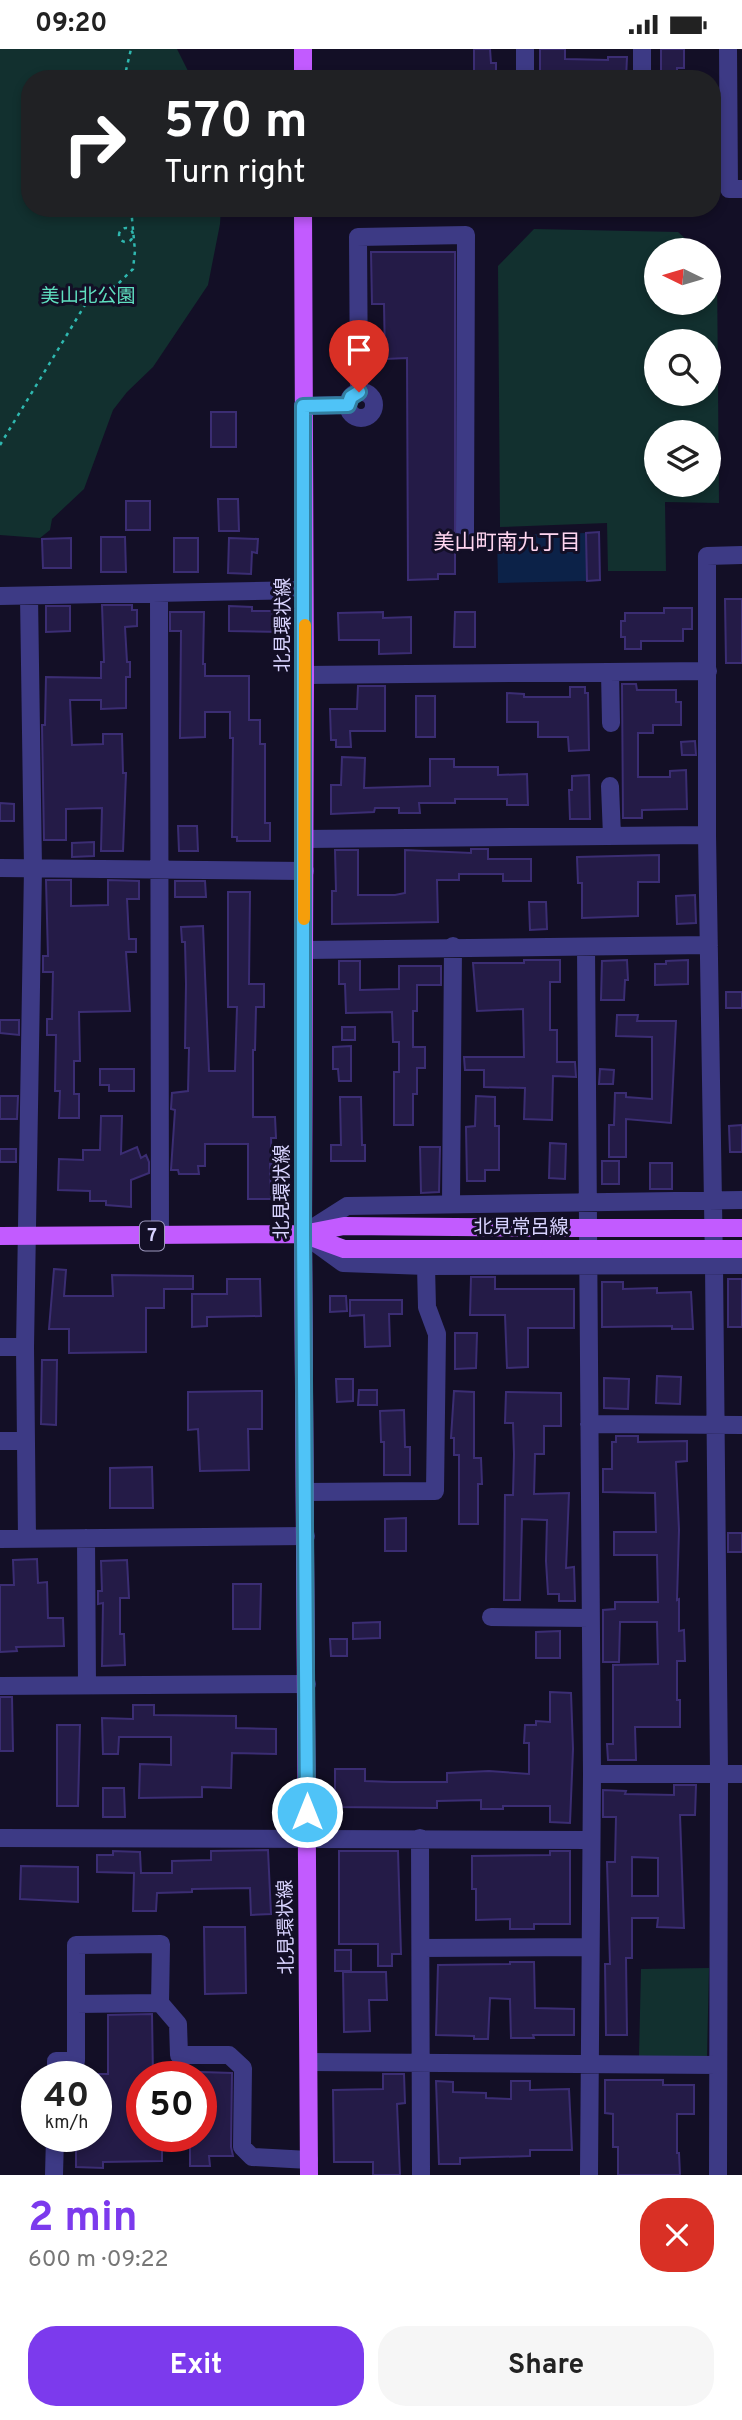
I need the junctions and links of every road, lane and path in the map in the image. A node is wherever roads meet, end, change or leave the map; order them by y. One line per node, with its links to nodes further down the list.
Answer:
1 (131, 49): 6 (path)
2 (303, 49): 7 (main road)
3 (525, 49): 8 (street)
4 (642, 49): 9 (street)
5 (728, 49): 10 (street)
6 (126, 70)
7 (303, 70)
8 (525, 70)
9 (642, 70)
10 (742, 189)
11 (132, 217): 13 (path)
12 (303, 217): 14 (main road, 北見環状線)
13 (133, 236): 13 (path); 15 (path)
14 (303, 406): 16 (street); 18 (main road, 北見環状線)
15 (0, 445)
16 (465, 532)
17 (742, 555): 22 (street)
18 (304, 590): 19 (street); 24 (main road, 北見環状線)
19 (159, 595): 21 (street); 32 (street)
20 (0, 596): 21 (street)
21 (29, 596): 31 (street)
22 (708, 671): 23 (street); 27 (street)
23 (610, 672): 24 (street); 25 (street)
24 (305, 675): 29 (main road, 北見環状線)
25 (611, 723)
26 (610, 786): 28 (street)
27 (707, 835): 28 (street); 34 (street)
28 (612, 836): 29 (street)
29 (304, 839): 33 (main road, 北見環状線)
30 (0, 868): 31 (street)
31 (33, 868): 32 (street); 45 (street)
32 (159, 869): 33 (street); 46 (street)
33 (304, 871): 37 (main road, 北見環状線)
34 (709, 945): 36 (street); 38 (street)
35 (453, 947): 36 (street); 37 (street); 41 (street)
36 (586, 947): 40 (street)
37 (305, 950): 43 (main road, 北見環状線)
38 (712, 1200): 39 (street); 40 (street); 48 (street)
39 (742, 1200)
40 (587, 1201): 41 (street); 51 (street)
41 (451, 1204): 43 (street)
42 (742, 1228): 43 (main road, 北見常呂線 / 7, bridge)
43 (303, 1234): 46 (main road, 北見常呂線 / 7); 47 (main road, 北見常呂線 / 7, bridge); 50 (street); 59 (main road, 北見環状線)
44 (0, 1236): 45 (main road, 北見常呂線 / 7)
45 (28, 1236): 46 (main road, 北見常呂線 / 7); 53 (street)
46 (160, 1236)
47 (742, 1249)
48 (714, 1265): 49 (street); 51 (street); 55 (street)
49 (742, 1265)
50 (426, 1266): 51 (street); 59 (street)
51 (588, 1266): 54 (street)
52 (0, 1347): 53 (street)
53 (25, 1347): 58 (street)
54 (589, 1424): 55 (street); 65 (street)
55 (716, 1425): 56 (street); 70 (street)
56 (742, 1425)
57 (0, 1441): 58 (street)
58 (25, 1441): 63 (street)
59 (305, 1492): 60 (main road, 北見環状線)
60 (306, 1535): 61 (street); 66 (main road, 北見環状線)
61 (86, 1538): 63 (street); 67 (street)
62 (0, 1539): 63 (street)
63 (27, 1539)
64 (491, 1617): 65 (street)
65 (590, 1618): 69 (street)
66 (307, 1684): 67 (street); 72 (main road, 北見環状線)
67 (87, 1685): 68 (street)
68 (0, 1686)
69 (592, 1774): 70 (street); 75 (street)
70 (719, 1774): 71 (street); 84 (street)
71 (742, 1774)
72 (307, 1837): 73 (street); 74 (street); 81 (main road, 北見環状線)
73 (0, 1838)
74 (420, 1838): 75 (street); 77 (street)
75 (591, 1840): 76 (street)
76 (589, 1947): 77 (street); 83 (street)
77 (421, 1948): 82 (street)
78 (160, 2003): 79 (street); 79 (street); 86 (street)
79 (76, 2004): 80 (street)
80 (76, 2061)
81 (309, 2062): 82 (street); 86 (main road, 北見環状線)
82 (421, 2062): 83 (street); 88 (street)
83 (589, 2065): 84 (street); 89 (street)
84 (718, 2065): 90 (street)
85 (55, 2152): 87 (street)
86 (309, 2167)
87 (54, 2175)
88 (421, 2175)
89 (589, 2175)
90 (718, 2175)

